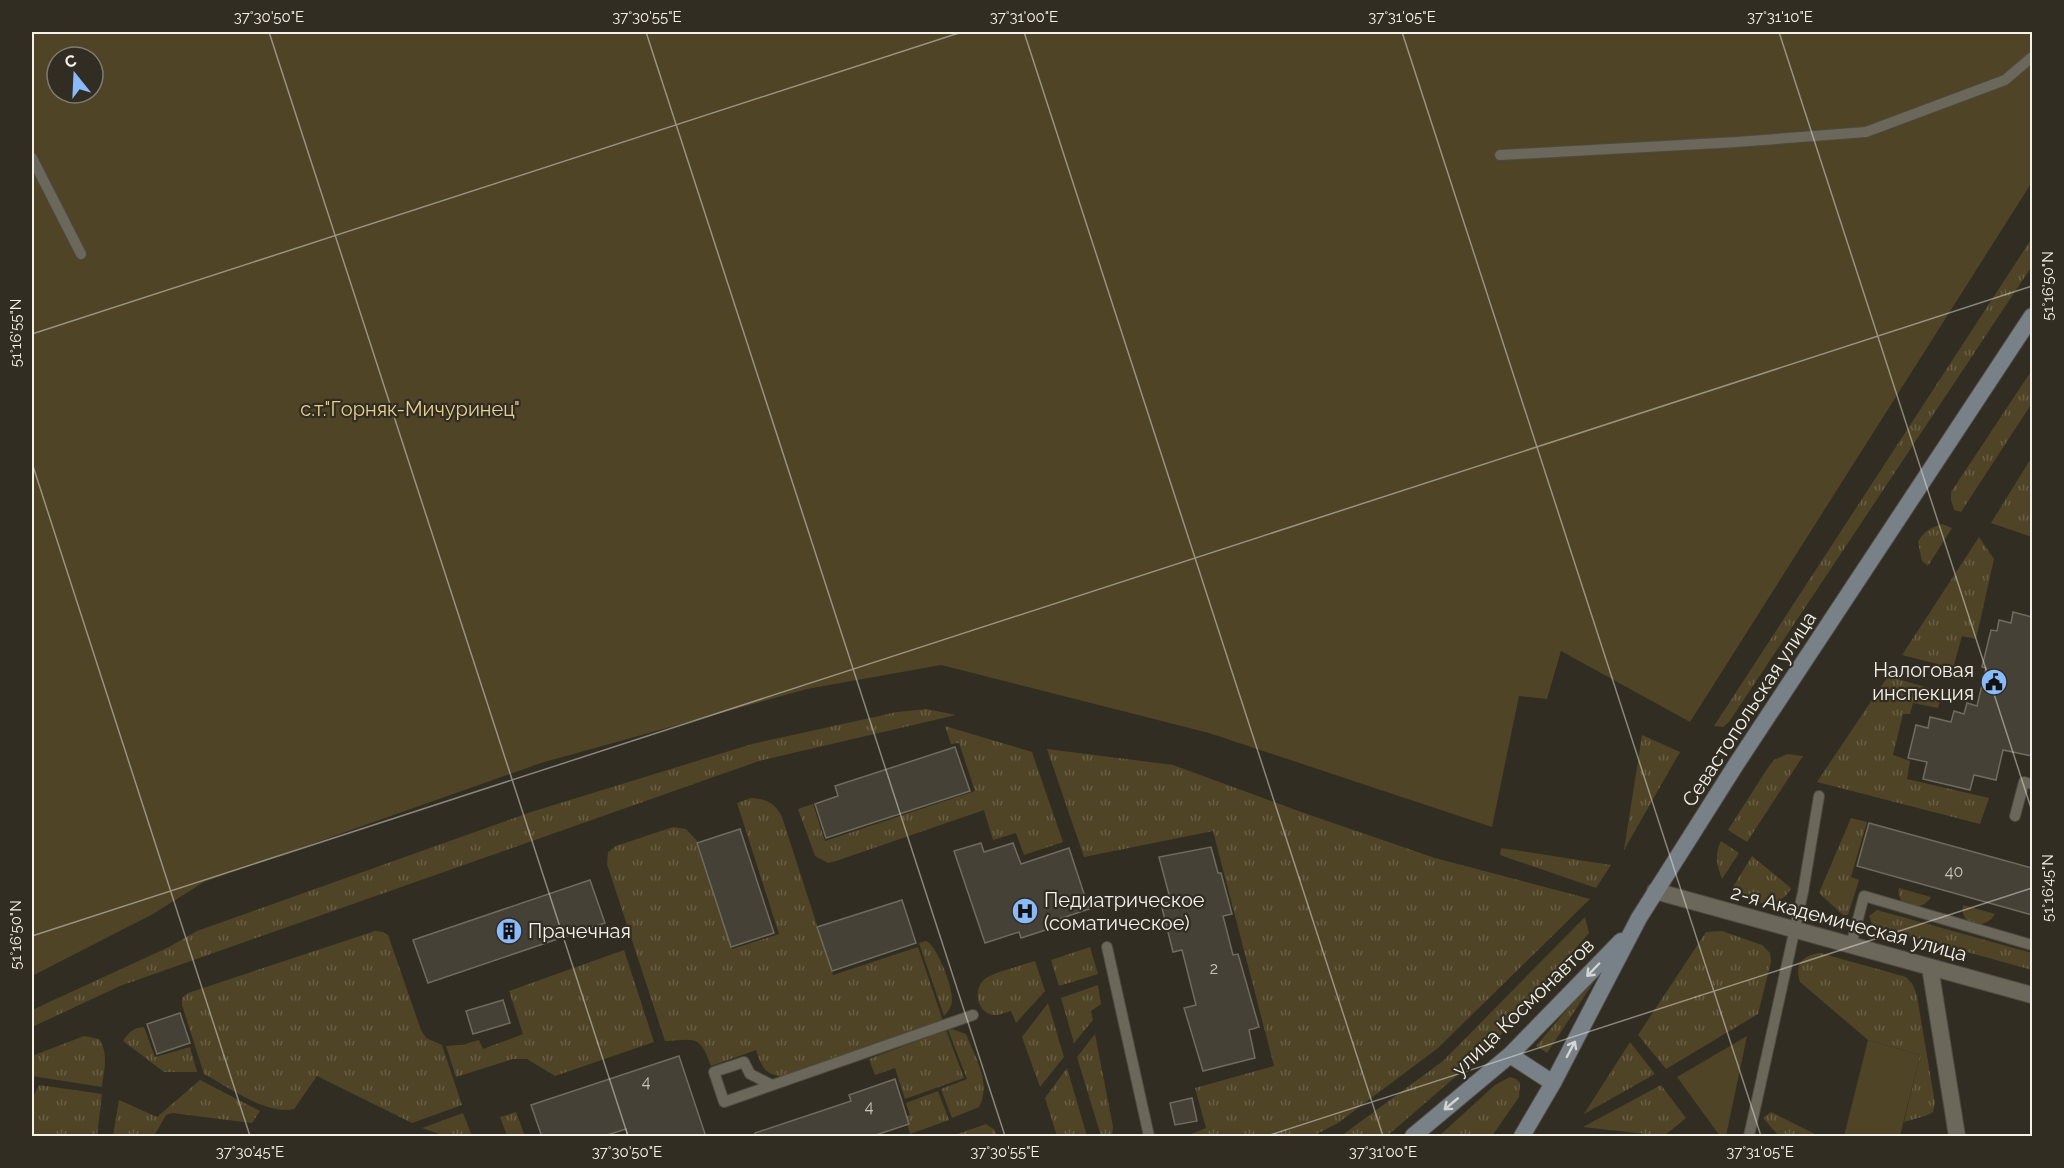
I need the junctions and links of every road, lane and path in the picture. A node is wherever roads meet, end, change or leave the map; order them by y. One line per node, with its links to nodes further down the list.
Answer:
1 (2032, 57): 2 (lane)
2 (1500, 155)
3 (32, 158): 4 (lane)
4 (81, 254)
5 (2032, 316): 9 (main road, Севастопольская улица)
6 (2032, 784): 8 (lane)
7 (1820, 796): 11 (lane)
8 (2015, 816)
9 (1655, 891): 10 (main road, Севастопольская улица); 11 (street, 2-я Академическая улица)
10 (1634, 928): 18 (main road, улица Космонавтов, one-way to 18); 19 (main road, Севастопольская улица, one-way to 10)
11 (1795, 930): 12 (street, 2-я Академическая улица); 24 (lane)
12 (1851, 945): 13 (lane); 15 (street, 2-я Академическая улица)
13 (2032, 945)
14 (1107, 947): 21 (lane)
15 (1930, 967): 16 (street, 2-я Академическая улица); 25 (street)
16 (2032, 995)
17 (973, 1015): 20 (lane)
18 (1510, 1055): 19 (main road); 22 (main road, улица Космонавтов, one-way to 22)
19 (1552, 1083): 23 (main road, Севастопольская улица)
20 (772, 1085): 20 (lane)
21 (1149, 1137)
22 (1413, 1137)
23 (1522, 1137)
24 (1749, 1137)
25 (1957, 1137)

